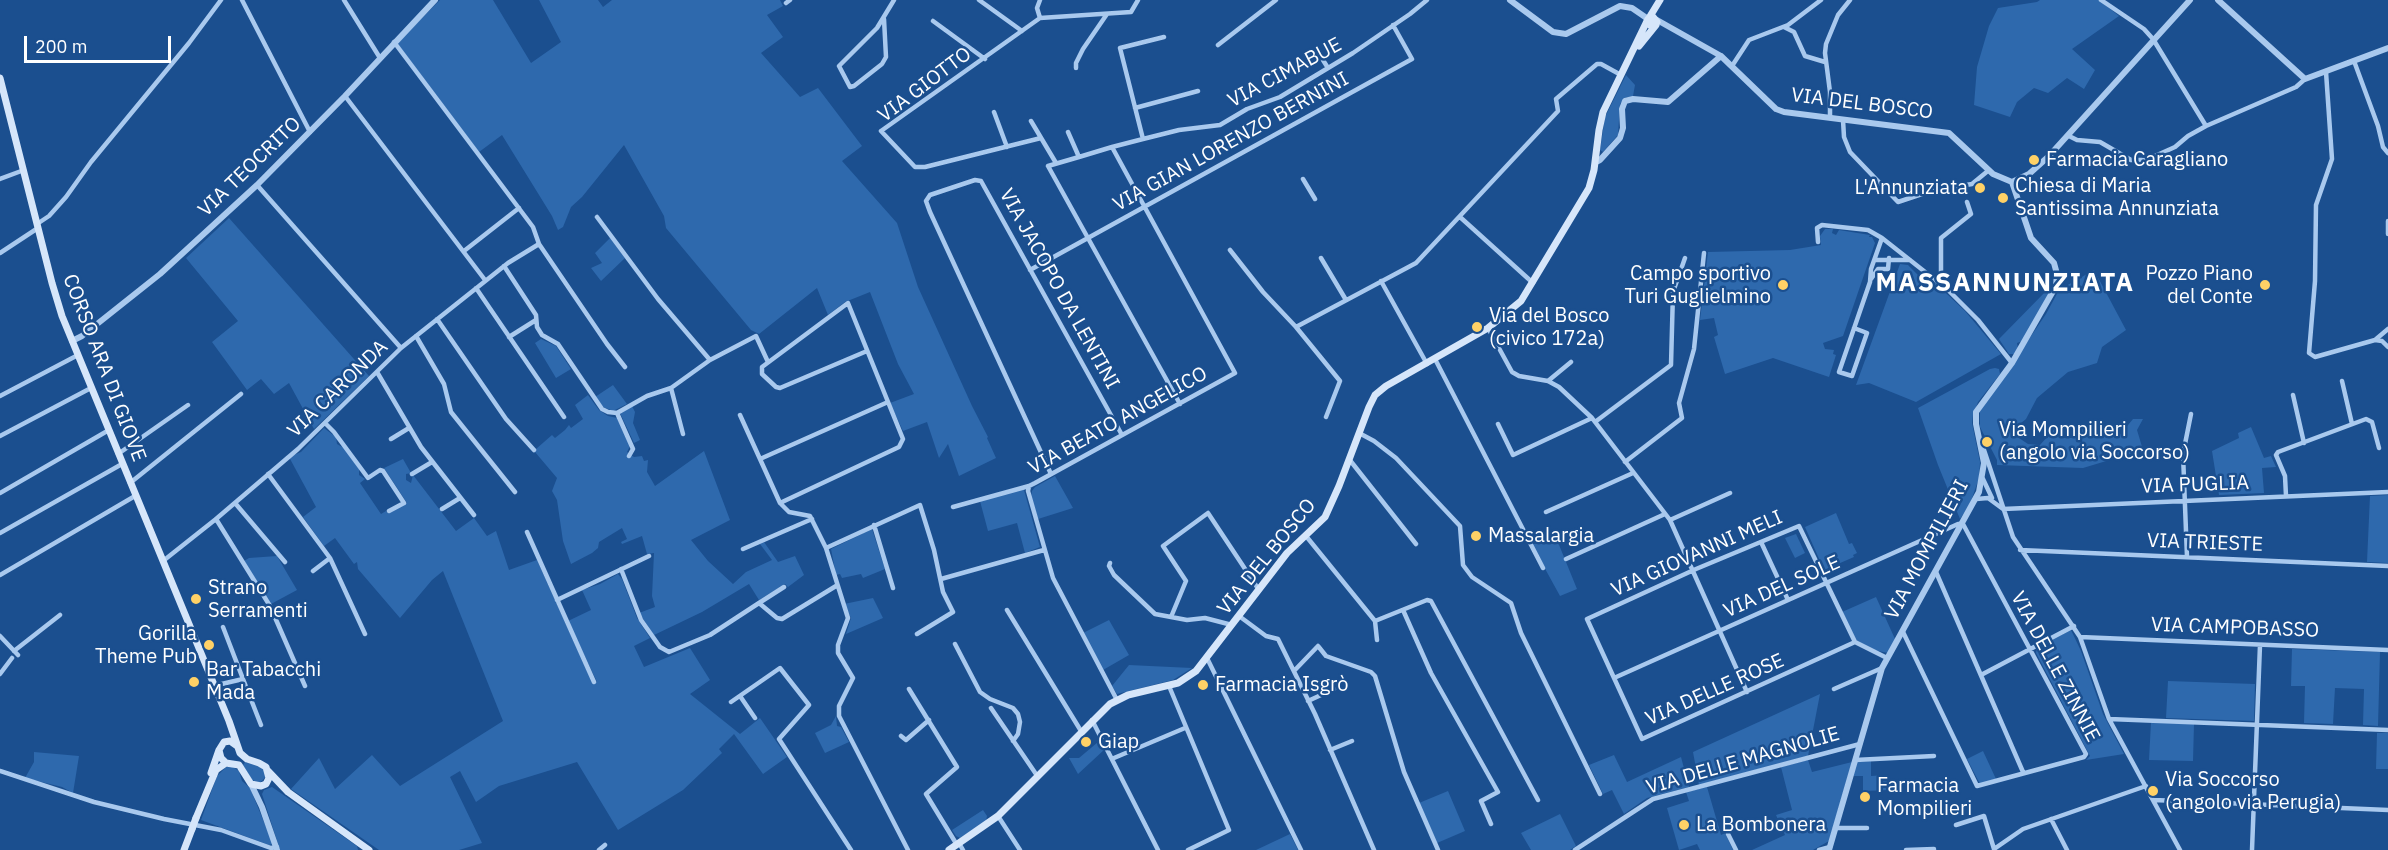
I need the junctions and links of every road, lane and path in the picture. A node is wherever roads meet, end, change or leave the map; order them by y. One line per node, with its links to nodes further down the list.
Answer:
1 (221, 0): 77 (street)
2 (242, 0): 53 (street)
3 (344, 0): 34 (street)
4 (435, 0): 29 (street, VIA TEOCRITO)
5 (894, 0): 21 (street)
6 (979, 0): 18 (street)
7 (1040, 0): 20 (street)
8 (1138, 0): 19 (street)
9 (1276, 0): 30 (street)
10 (1426, 0): 24 (street, VIA CIMABUE)
11 (1509, 0): 23 (street)
12 (1661, 0): 23 (main road)
13 (1821, 0): 25 (street)
14 (1850, 0): 37 (street)
15 (2101, 0): 28 (street)
16 (2190, 0): 28 (street)
17 (2218, 0): 44 (street)
18 (985, 2): 26 (street)
19 (1107, 14): 20 (street); 39 (street)
20 (1040, 18): 26 (street, VIA GIOTTO)
21 (884, 19): 21 (street)
22 (933, 21): 35 (street)
23 (1652, 21): 33 (street); 42 (main road)
24 (1393, 25): 40 (street, VIA CIMABUE); 72 (street, VIA GIAN LORENZO BERNINI)
25 (1784, 27): 37 (street); 38 (street)
26 (1022, 32): 35 (street, VIA GIOTTO)
27 (1164, 37): 47 (street)
28 (2152, 39): 52 (street); 55 (street)
29 (394, 42): 34 (street, VIA TEOCRITO); 73 (street)
30 (1218, 45)
31 (2388, 48): 36 (street)
32 (1316, 49): 40 (street)
33 (1721, 56): 38 (street, VIA DEL BOSCO); 62 (street, VIA DEL BOSCO)
34 (380, 58): 46 (street, VIA TEOCRITO)
35 (985, 59): 58 (street, VIA GIOTTO)
36 (2355, 61): 41 (street); 60 (street)
37 (1825, 63): 49 (street)
38 (1732, 66): 49 (street, VIA DEL BOSCO)
39 (1076, 68)
40 (1328, 68): 57 (street, VIA CIMABUE)
41 (2326, 72): 44 (street); 109 (street)
42 (1621, 75): 62 (main road); 75 (street)
43 (0, 78): 64 (main road, CORSO ARA DI GIOVE)
44 (2305, 79): 52 (street)
45 (1198, 91): 47 (street)
46 (345, 96): 53 (street, VIA TEOCRITO); 84 (street)
47 (1135, 108): 57 (street)
48 (994, 112): 58 (street)
49 (1830, 118): 50 (street, VIA DEL BOSCO)
50 (1843, 120): 65 (street, VIA DEL BOSCO); 65 (street)
51 (1031, 121): 56 (street)
52 (2206, 126): 55 (street)
53 (310, 132): 69 (street, VIA TEOCRITO)
54 (1068, 132): 61 (street)
55 (2068, 136): 68 (street)
56 (1041, 138): 58 (street, VIA GIOTTO); 63 (street)
57 (1143, 139): 59 (street, VIA CIMABUE)
58 (1007, 147)
59 (1112, 147): 61 (street, VIA CIMABUE); 72 (street)
60 (2388, 153)
61 (1079, 157): 63 (street, VIA CIMABUE)
62 (1596, 162): 97 (main road, VIA DEL BOSCO)
63 (1056, 163): 80 (street, VIA CIMABUE)
64 (24, 170): 66 (street); 77 (main road, CORSO ARA DI GIOVE)
65 (1989, 170): 68 (street, VIA DEL BOSCO)
66 (0, 179)
67 (1303, 179): 70 (street)
68 (2012, 182): 121 (street, VIA MOMPILIERI)
69 (257, 185): 110 (street, VIA TEOCRITO); 112 (street)
70 (1315, 199)
71 (1966, 202): 99 (street)
72 (1144, 207): 80 (street, VIA GIAN LORENZO BERNINI); 133 (street, VIA BEATO ANGELICO)
73 (519, 208): 82 (street); 84 (street)
74 (597, 216): 118 (street)
75 (1460, 217): 95 (street); 97 (street)
76 (2388, 220): 78 (street)
77 (38, 226): 85 (street); 110 (main road, CORSO ARA DI GIOVE)
78 (2388, 234)
79 (1882, 238): 81 (street); 90 (street); 91 (street)
80 (1089, 239): 93 (street, VIA GIAN LORENZO BERNINI); 133 (street)
81 (1818, 242)
82 (538, 244): 92 (street, VIA CARONDA); 123 (street)
83 (1230, 249): 103 (street)
84 (464, 251): 94 (street)
85 (0, 253)
86 (1704, 253): 160 (street)
87 (1321, 258): 100 (street)
88 (1685, 258): 140 (street)
89 (1889, 258): 90 (street); 91 (street); 96 (street)
90 (1875, 260): 96 (street)
91 (1913, 260): 99 (street)
92 (504, 266): 94 (street, VIA CARONDA); 102 (street)
93 (1030, 270): 148 (street, VIA JACOPO DA LENTINI); 165 (street, VIA JACOPO DA LENTINI)
94 (485, 280): 98 (street, VIA CARONDA)
95 (1381, 281): 100 (street); 122 (street)
96 (1870, 282): 105 (street)
97 (1533, 283): 104 (main road, VIA DEL BOSCO)
98 (476, 288): 101 (street, VIA CARONDA); 108 (street)
99 (1948, 290): 121 (street)
100 (1346, 300): 103 (street)
101 (437, 319): 107 (street, VIA CARONDA); 154 (street)
102 (536, 320): 108 (street); 135 (street)
103 (1296, 327): 139 (street)
104 (1488, 328): 117 (main road, VIA DEL BOSCO); 125 (street)
105 (1854, 328): 113 (street); 115 (street)
106 (2388, 329): 109 (street)
107 (416, 336): 112 (street, VIA CARONDA); 170 (street)
108 (509, 337): 138 (street)
109 (2375, 340): 111 (street)
110 (72, 341): 116 (main road, CORSO ARA DI GIOVE)
111 (2388, 347)
112 (401, 348): 124 (street, VIA CARONDA)
113 (1846, 350): 115 (street); 115 (street)
114 (867, 351): 119 (street); 119 (street); 132 (street)
115 (1860, 354)
116 (78, 355): 127 (main road, CORSO ARA DI GIOVE); 131 (street)
117 (1435, 359): 122 (main road, VIA DEL BOSCO); 211 (street)
118 (710, 360): 119 (street); 128 (street)
119 (768, 362)
120 (1571, 362): 125 (street)
121 (2012, 363): 150 (street, VIA MOMPILIERI)
122 (1427, 364): 146 (main road, VIA DEL BOSCO)
123 (625, 367)
124 (377, 372): 141 (street, VIA CARONDA); 144 (street)
125 (1548, 381): 140 (street)
126 (2342, 381): 143 (street)
127 (91, 388): 145 (main road, CORSO ARA DI GIOVE); 149 (street)
128 (671, 388): 135 (street); 147 (street)
129 (241, 394): 166 (street)
130 (2293, 395): 152 (street)
131 (0, 396)
132 (888, 402): 157 (street); 181 (street)
133 (1180, 404): 148 (street, VIA BEATO ANGELICO)
134 (188, 405): 155 (street)
135 (617, 412): 156 (street)
136 (2191, 414): 179 (street)
137 (740, 415): 157 (street)
138 (564, 417)
139 (1326, 417)
140 (1594, 420): 142 (street); 160 (street)
141 (326, 424): 163 (street, VIA CARONDA); 185 (street)
142 (1498, 424)
143 (2352, 424): 152 (street); 153 (street)
144 (409, 428): 151 (street); 159 (street)
145 (108, 430): 155 (main road, CORSO ARA DI GIOVE); 172 (street)
146 (1359, 433): 158 (main road, VIA DEL BOSCO); 301 (street)
147 (683, 434)
148 (1122, 435): 165 (street, VIA BEATO ANGELICO)
149 (0, 436)
150 (1981, 438): 167 (street, VIA MOMPILIERI); 169 (street)
151 (391, 439)
152 (2304, 443): 175 (street)
153 (2379, 448)
154 (534, 450)
155 (118, 454): 161 (main road, CORSO ARA DI GIOVE)
156 (630, 456)
157 (760, 459): 181 (street)
158 (1349, 459): 196 (main road, VIA DEL BOSCO); 198 (street)
159 (432, 462): 164 (street); 176 (street)
160 (1625, 462): 162 (street)
161 (122, 464): 166 (main road, CORSO ARA DI GIOVE); 195 (street)
162 (1633, 473): 186 (street); 187 (street)
163 (268, 474): 180 (street, VIA CARONDA); 205 (street)
164 (412, 474)
165 (1051, 474): 168 (street, VIA BEATO ANGELICO)
166 (130, 483): 174 (main road, CORSO ARA DI GIOVE)
167 (1983, 483): 169 (street); 177 (street, VIA MOMPILIERI); 178 (street)
168 (1029, 486): 182 (street); 201 (street, VIA BEATO ANGELICO)
169 (1997, 487): 184 (street)
170 (515, 492)
171 (2388, 492): 175 (street, VIA PUGLIA)
172 (0, 493)
173 (1730, 493): 191 (street)
174 (135, 496): 207 (main road, CORSO ARA DI GIOVE); 216 (street)
175 (2286, 496): 179 (street, VIA PUGLIA)
176 (460, 498): 183 (street); 188 (street)
177 (1976, 499): 178 (street); 192 (street, VIA MOMPILIERI)
178 (1993, 500): 184 (street)
179 (2185, 501): 184 (street, VIA PUGLIA); 204 (street)
180 (235, 503): 189 (street, VIA CARONDA); 208 (street)
181 (780, 503): 190 (street)
182 (953, 507)
183 (442, 509)
184 (2003, 509): 202 (street)
185 (389, 511)
186 (1546, 512)
187 (1665, 514): 191 (street); 206 (street)
188 (474, 515)
189 (216, 519): 207 (street, VIA CARONDA); 258 (street)
190 (812, 519): 199 (street); 200 (street)
191 (1670, 520): 213 (street)
192 (1963, 524): 215 (street, VIA MOMPILIERI); 218 (street, VIA DEL SOLE); 246 (street, VIA DELLE ZINNIE)
193 (874, 525): 199 (street); 217 (street); 221 (street)
194 (527, 532): 223 (street)
195 (0, 533)
196 (1306, 536): 222 (main road, VIA DEL BOSCO); 232 (street)
197 (1761, 542): 213 (street, VIA GIOVANNI MELI); 218 (street, VIA GIOVANNI MELI); 224 (street)
198 (1416, 544)
199 (826, 548): 219 (street)
200 (743, 549)
201 (1044, 550): 217 (street); 266 (street, VIA BEATO ANGELICO)
202 (2020, 550): 204 (street, VIA TRIESTE); 234 (street)
203 (649, 556): 212 (street)
204 (2187, 557): 210 (street, VIA TRIESTE)
205 (330, 558): 214 (street); 238 (street)
206 (1566, 559)
207 (162, 561): 260 (main road, CORSO ARA DI GIOVE)
208 (285, 562)
209 (1110, 562): 230 (street)
210 (2388, 566)
211 (1543, 568)
212 (621, 569): 223 (street); 225 (street)
213 (1693, 571): 231 (street, VIA GIOVANNI MELI); 236 (street)
214 (313, 572)
215 (1936, 572): 237 (street, VIA MOMPILIERI); 254 (street)
216 (0, 575)
217 (941, 579): 239 (street)
218 (1826, 583): 224 (street, VIA DEL SOLE); 243 (street, VIA GIOVANNI MELI)
219 (836, 586): 225 (street); 323 (street)
220 (784, 587): 225 (street)
221 (893, 588)
222 (1259, 590): 229 (main road, VIA DEL BOSCO); 230 (street)
223 (557, 600): 257 (street)
224 (1788, 600): 236 (street, VIA DEL SOLE)
225 (759, 603)
226 (1007, 610): 279 (street)
227 (1403, 610): 232 (street); 302 (street); 309 (street)
228 (60, 615): 240 (street)
229 (1239, 616): 233 (main road, VIA DEL BOSCO); 252 (street)
230 (1171, 618): 233 (street)
231 (1587, 619): 255 (street, VIA DELLE ROSE)
232 (1375, 621): 242 (street)
233 (1232, 625): 249 (main road, VIA DEL BOSCO)
234 (2074, 626): 241 (street); 246 (street)
235 (223, 627): 256 (street)
236 (1720, 631): 255 (street, VIA DEL SOLE); 264 (street)
237 (1903, 632): 250 (street, VIA MOMPILIERI); 294 (street, VIA DELLE ZINNIE)
238 (365, 634)
239 (917, 634)
240 (0, 636)
241 (2080, 637): 245 (street, VIA CAMPOBASSO); 272 (street)
242 (1377, 640)
243 (1855, 642): 250 (street); 264 (street, VIA DELLE ROSE)
244 (955, 644): 282 (street)
245 (2260, 645): 247 (street, VIA CAMPOBASSO); 275 (street)
246 (2030, 649): 254 (street); 294 (street, VIA DELLE ZINNIE)
247 (2388, 650)
248 (12, 658): 253 (street)
249 (1207, 658): 259 (main road, VIA DEL BOSCO); 328 (street)
250 (1887, 658): 251 (street, VIA MOMPILIERI)
251 (1882, 668): 263 (street); 284 (street, VIA MOMPILIERI)
252 (1294, 671): 267 (street); 330 (street)
253 (0, 674)
254 (1981, 675): 294 (street)
255 (1614, 678): 264 (street, VIA DELLE ROSE)
256 (243, 679): 260 (street); 276 (street)
257 (594, 682)
258 (305, 686)
259 (1169, 686): 266 (main road, VIA DEL BOSCO); 277 (street)
260 (213, 687): 269 (main road, CORSO ARA DI GIOVE)
261 (909, 689): 273 (street)
262 (1334, 689): 267 (street)
263 (1834, 689)
264 (1747, 692)
265 (740, 696): 268 (street); 271 (street); 322 (street)
266 (1117, 700): 274 (main road, VIA DEL BOSCO)
267 (1308, 701): 287 (street)
268 (731, 702)
269 (222, 706): 281 (main road); 285 (main road)
270 (991, 708): 282 (street)
271 (755, 718)
272 (2109, 719): 275 (street); 299 (street)
273 (928, 720): 280 (street); 315 (street)
274 (1092, 720): 279 (main road, VIA DEL BOSCO); 289 (street)
275 (2257, 724): 278 (street); 304 (street)
276 (261, 725)
277 (1185, 728): 289 (street); 327 (street)
278 (2388, 730)
279 (1082, 731): 295 (main road, VIA DEL BOSCO)
280 (901, 736)
281 (227, 741): 285 (main road); 286 (main road)
282 (1013, 741): 295 (street)
283 (1352, 741): 287 (street)
284 (1860, 744): 290 (street, VIA MOMPILIERI); 331 (street, VIA DELLE MAGNOLIE)
285 (237, 746): 293 (main road)
286 (219, 750): 291 (main road); 296 (main road)
287 (1330, 750): 329 (street)
288 (1934, 756): 290 (street)
289 (1114, 758): 326 (street)
290 (1855, 760): 311 (street, VIA MOMPILIERI)
291 (226, 763): 296 (main road); 297 (main road)
292 (0, 771): 317 (street)
293 (268, 771): 298 (main road); 300 (main road)
294 (2023, 772)
295 (1038, 777): 307 (main road, VIA DEL BOSCO)
296 (210, 781): 319 (main road, bridge)
297 (251, 784): 298 (main road); 305 (street)
298 (265, 785): 300 (main road); 305 (street)
299 (2146, 786): 303 (street); 308 (street)
300 (288, 792): 320 (main road)
301 (1600, 794)
302 (1538, 800)
303 (2154, 800): 304 (street); 337 (street)
304 (2254, 803): 306 (street); 338 (street)
305 (262, 807): 317 (street)
306 (2388, 810)
307 (999, 816): 315 (main road, VIA DEL BOSCO); 325 (street)
308 (2051, 819): 335 (street); 336 (street)
309 (1491, 824)
310 (1956, 825): 335 (street)
311 (1835, 828): 312 (street); 316 (street, VIA MOMPILIERI)
312 (1868, 828)
313 (1728, 834): 332 (street)
314 (605, 845): 321 (street)
315 (960, 846): 324 (main road, VIA DEL BOSCO)
316 (1829, 848): 333 (street)
317 (277, 849)
318 (1935, 849): 334 (street)
319 (184, 850)
320 (369, 850)
321 (599, 850)
322 (851, 850)
323 (908, 850)
324 (949, 850)
325 (1020, 850)
326 (1158, 850)
327 (1188, 850)
328 (1301, 850)
329 (1374, 850)
330 (1438, 850)
331 (1575, 850)
332 (1736, 850)
333 (1819, 850)
334 (1906, 850)
335 (1994, 850)
336 (2067, 850)
337 (2180, 850)
338 (2252, 850)

